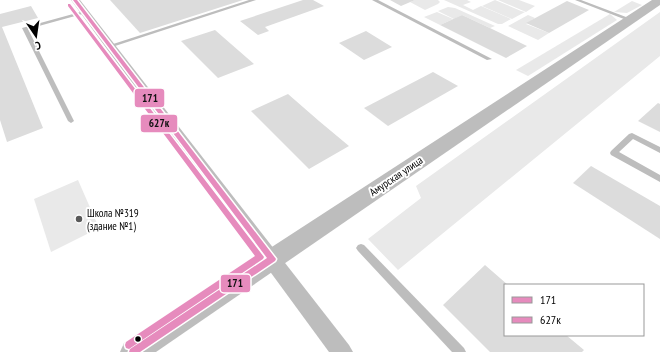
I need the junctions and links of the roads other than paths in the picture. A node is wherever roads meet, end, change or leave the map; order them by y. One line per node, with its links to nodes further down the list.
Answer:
1 (75, 0): 6 (street)
2 (254, 0): 8 (lane)
3 (374, 0): 9 (lane)
4 (577, 0): 7 (lane)
5 (660, 0): 7 (street, Амурская улица)
6 (84, 12): 8 (street); 10 (lane)
7 (631, 20): 14 (street, Амурская улица)
8 (110, 46): 14 (street)
9 (489, 59)
10 (71, 121)
11 (660, 150): 12 (lane)
12 (660, 179)
13 (361, 248): 17 (lane)
14 (272, 259): 15 (street, Амурская улица); 16 (street)
15 (133, 352)
16 (342, 352)
17 (460, 352)

